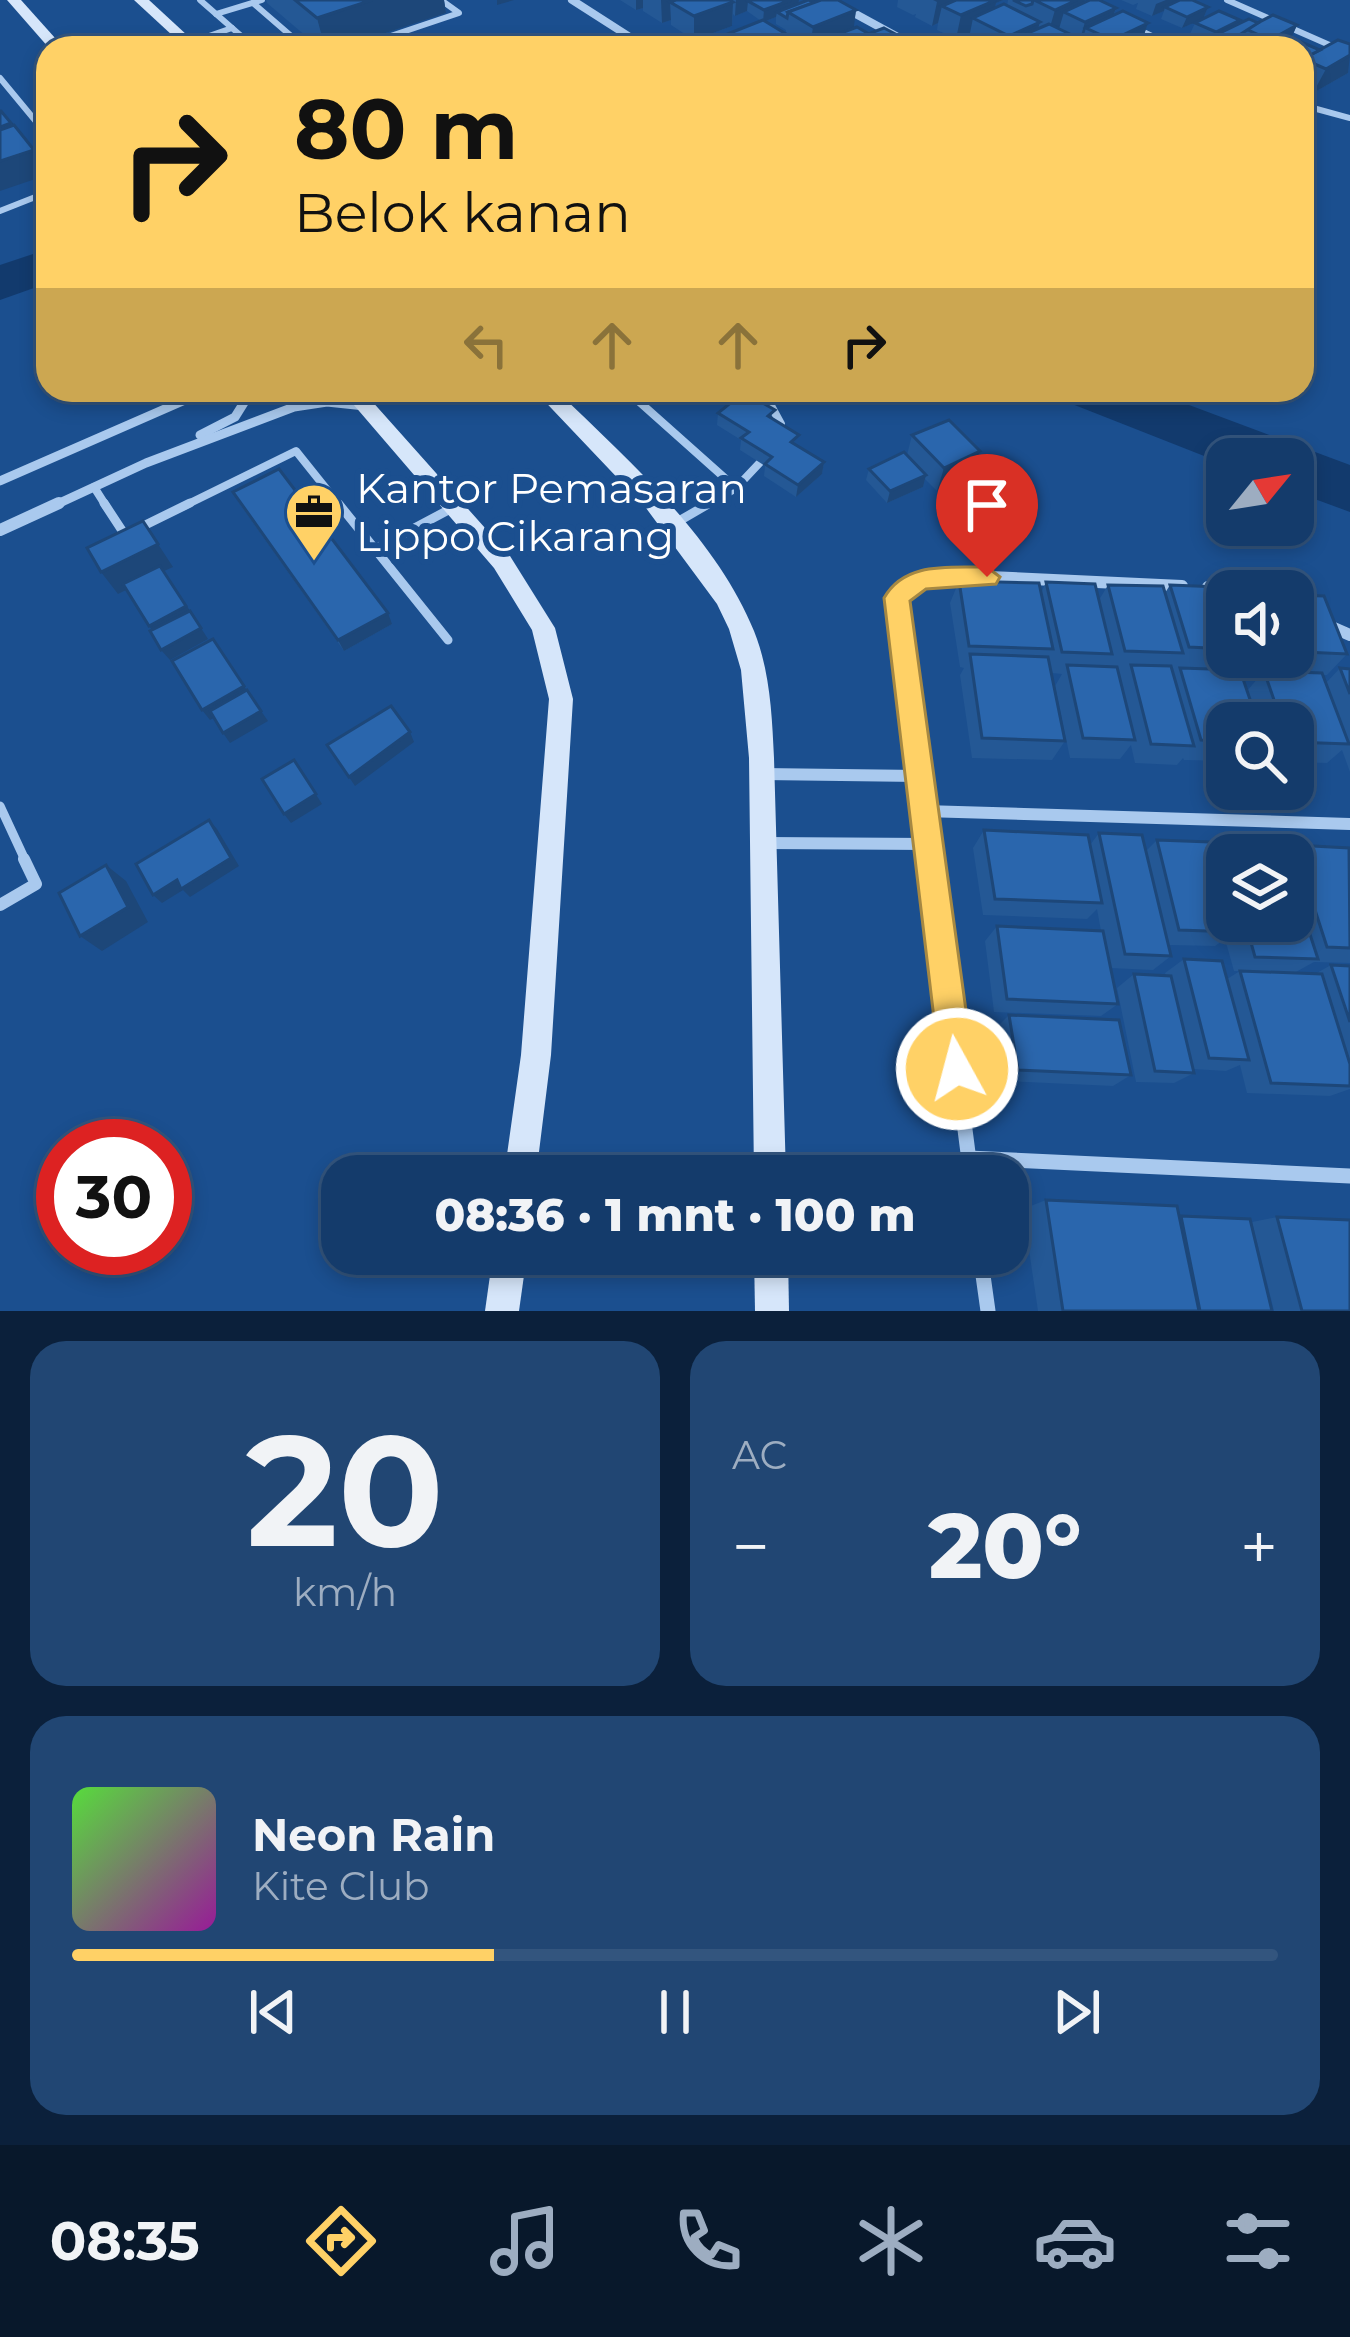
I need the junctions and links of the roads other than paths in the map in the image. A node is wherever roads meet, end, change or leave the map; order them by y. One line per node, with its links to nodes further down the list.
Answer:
1 (14, 0): 13 (street)
2 (141, 0): 14 (street)
3 (200, 0): 10 (lane)
4 (262, 0): 9 (lane)
5 (441, 0): 18 (lane)
6 (572, 0): 19 (street)
7 (830, 0): 20 (street)
8 (1227, 0): 22 (lane)
9 (253, 3): 10 (lane); 17 (lane)
10 (216, 14): 12 (lane)
11 (1114, 19): 21 (street)
12 (232, 28): 15 (lane); 16 (lane)
13 (46, 36)
14 (180, 36)
15 (214, 36)
16 (241, 36)
17 (291, 36)
18 (391, 36)
19 (628, 36)
20 (896, 36)
21 (1150, 36)
22 (1309, 36)
23 (1314, 38): 24 (lane)
24 (1350, 54)
25 (0, 78): 28 (lane)
26 (1314, 108): 27 (lane)
27 (1350, 118)
28 (36, 122)
29 (36, 197): 30 (lane)
30 (0, 211)
31 (181, 402): 39 (street)
32 (244, 402): 38 (street)
33 (327, 402): 38 (street)
34 (362, 402): 42 (street)
35 (556, 402): 43 (street)
36 (639, 402): 41 (lane)
37 (769, 402): 41 (lane)
38 (146, 463): 40 (street)
39 (0, 481)
40 (94, 487): 44 (street); 45 (lane)
41 (736, 488): 43 (lane)
42 (454, 507): 45 (lane); 58 (street)
43 (670, 526): 50 (street)
44 (0, 530)
45 (375, 549): 49 (lane)
46 (1206, 589): 51 (street)
47 (1314, 619): 48 (street)
48 (1350, 635)
49 (448, 640)
50 (762, 774): 51 (street); 55 (street)
51 (920, 776): 53 (street)
52 (0, 806): 57 (lane)
53 (924, 811): 54 (street); 56 (street)
54 (1350, 824)
55 (765, 843): 56 (street); 59 (street)
56 (928, 844): 60 (street)
57 (0, 904)
58 (523, 1155)
59 (770, 1155)
60 (967, 1155)
61 (1029, 1168): 62 (street)
62 (1350, 1176)
63 (507, 1275): 66 (street)
64 (771, 1275): 67 (street)
65 (983, 1275): 68 (street)
66 (502, 1311)
67 (772, 1311)
68 (988, 1311)

